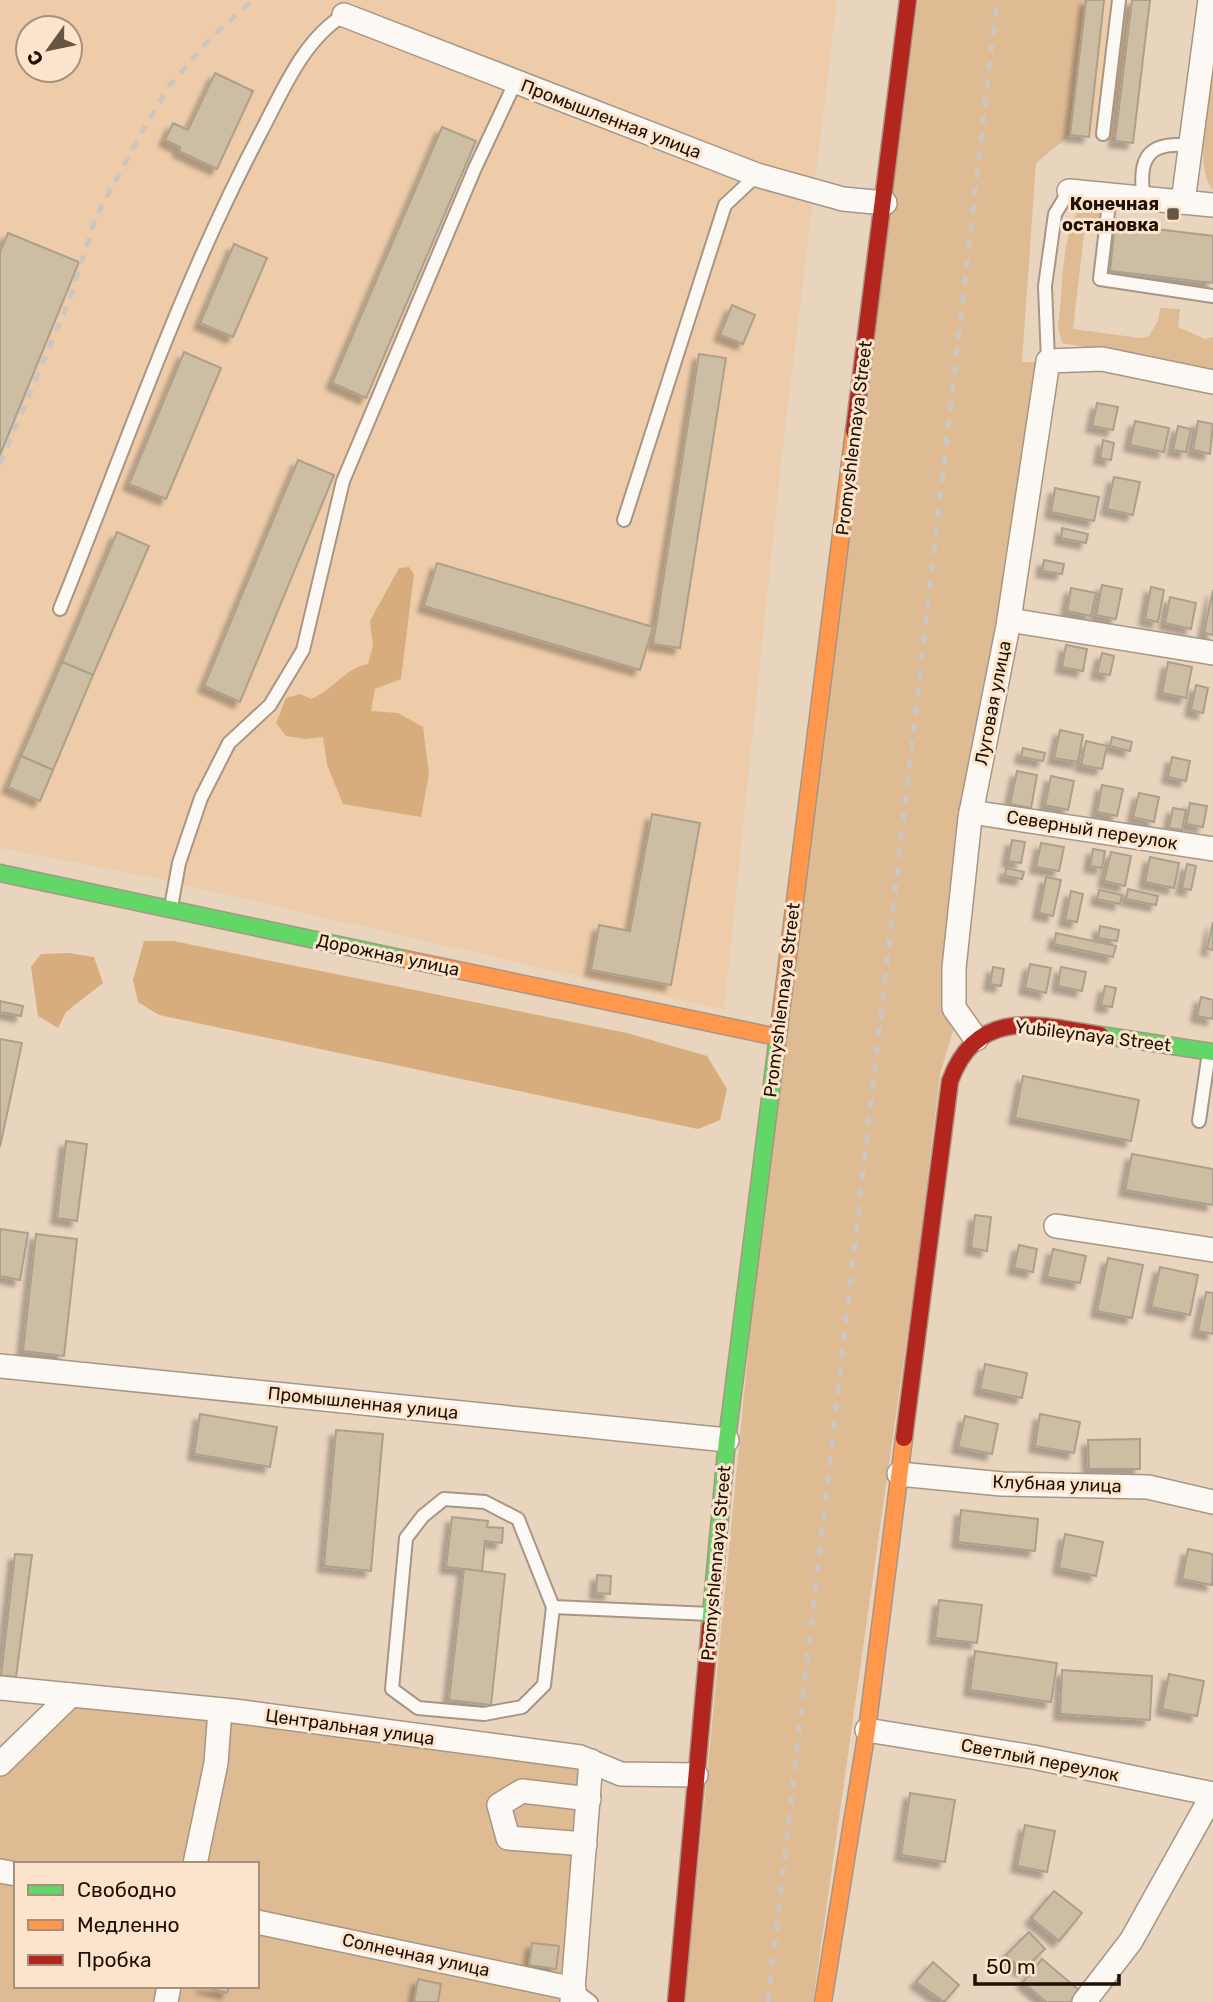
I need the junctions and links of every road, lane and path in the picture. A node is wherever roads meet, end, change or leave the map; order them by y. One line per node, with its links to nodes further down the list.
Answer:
1 (908, 0): 13 (street, Promyshlennaya Street)
2 (1119, 0): 6 (lane)
3 (1209, 0): 7 (street)
4 (344, 15): 5 (street, Промышленная улица); 19 (lane)
5 (515, 83): 8 (street, Промышленная улица); 25 (lane)
6 (1103, 134)
7 (1192, 146): 11 (lane); 12 (street)
8 (757, 175): 13 (street, Промышленная улица); 18 (lane)
9 (1069, 191): 10 (street); 16 (lane)
10 (1110, 195): 11 (street); 15 (lane)
11 (1144, 199): 12 (street)
12 (1183, 202): 14 (street)
13 (885, 203): 26 (street, Promyshlennaya Street)
14 (1213, 205)
15 (1213, 296)
16 (1048, 361): 17 (street); 20 (street, Луговая улица)
17 (1213, 382)
18 (624, 520)
19 (60, 609)
20 (1009, 620): 21 (street); 22 (street, Луговая улица)
21 (1213, 653)
22 (971, 812): 23 (street, Северный переулок); 27 (street, Луговая улица)
23 (1213, 849)
24 (0, 873): 25 (street, Дорожная улица)
25 (171, 909): 26 (street, Дорожная улица)
26 (776, 1037): 33 (street, Promyshlennaya Street)
27 (976, 1038): 28 (street, Yubileynaya Street); 34 (street)
28 (1211, 1052): 29 (lane)
29 (1199, 1121)
30 (1056, 1226): 31 (street)
31 (1213, 1251)
32 (0, 1366): 33 (street, Промышленная улица)
33 (727, 1440): 37 (street, Promyshlennaya Street)
34 (900, 1474): 35 (street, Клубная улица); 41 (street)
35 (1213, 1502)
36 (553, 1607): 36 (lane); 37 (lane)
37 (711, 1615): 44 (street, Promyshlennaya Street)
38 (0, 1688): 39 (street, Центральная улица)
39 (71, 1695): 40 (street, Центральная улица); 43 (street)
40 (220, 1710): 42 (street, Центральная улица); 48 (street)
41 (867, 1730): 45 (street, Светлый переулок); 52 (street)
42 (592, 1761): 44 (street, Центральная улица); 46 (street)
43 (0, 1763)
44 (696, 1775): 51 (street, Promyshlennaya Street)
45 (1213, 1794): 53 (street)
46 (589, 1798): 47 (street); 47 (street)
47 (585, 1844): 50 (street)
48 (195, 1862)
49 (259, 1922): 50 (street, Солнечная улица)
50 (579, 1998)
51 (676, 2002)
52 (823, 2002)
53 (1084, 2002)

